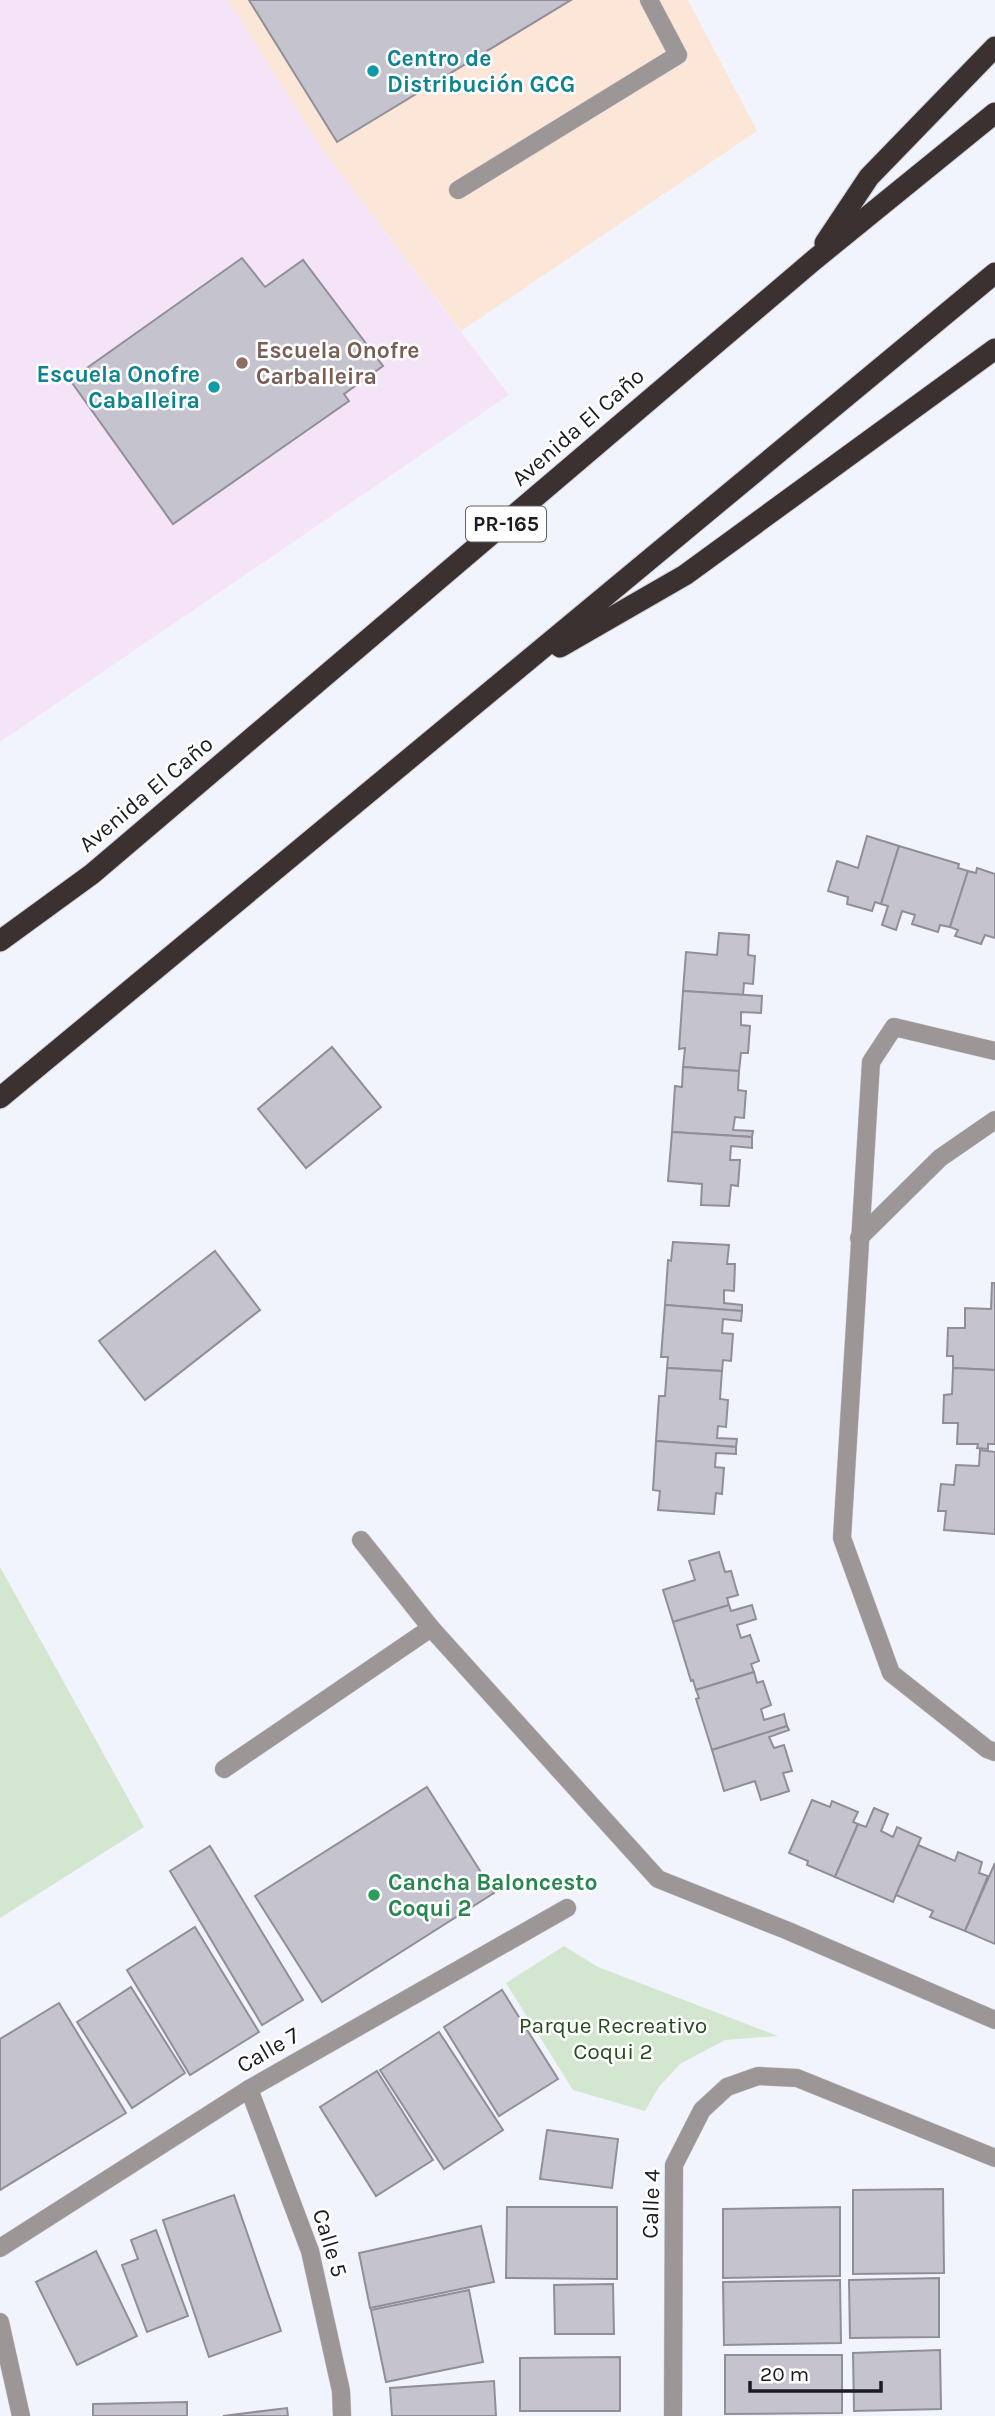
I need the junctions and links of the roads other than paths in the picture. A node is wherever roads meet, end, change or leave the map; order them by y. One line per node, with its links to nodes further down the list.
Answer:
1 (649, 0): 4 (street)
2 (995, 47): 5 (highway)
3 (995, 113): 5 (highway, Avenida El Caño / PR-165)
4 (457, 190)
5 (814, 260): 9 (highway, Avenida El Caño / PR-165)
6 (995, 273): 8 (highway)
7 (995, 349): 8 (highway)
8 (509, 676): 11 (highway)
9 (0, 941)
10 (995, 1051): 13 (street)
11 (0, 1098)
12 (995, 1120): 13 (street)
13 (859, 1238): 16 (street)
14 (361, 1540): 15 (street)
15 (431, 1628): 17 (street); 19 (street)
16 (995, 1752)
17 (224, 1769)
18 (567, 1908): 20 (street, Calle 7)
19 (995, 2020)
20 (249, 2089): 22 (street, Calle 7); 25 (street, Calle 5)
21 (995, 2158): 26 (street, Calle 4)
22 (0, 2248)
23 (0, 2322): 24 (street)
24 (21, 2416)
25 (342, 2416)
26 (673, 2416)

